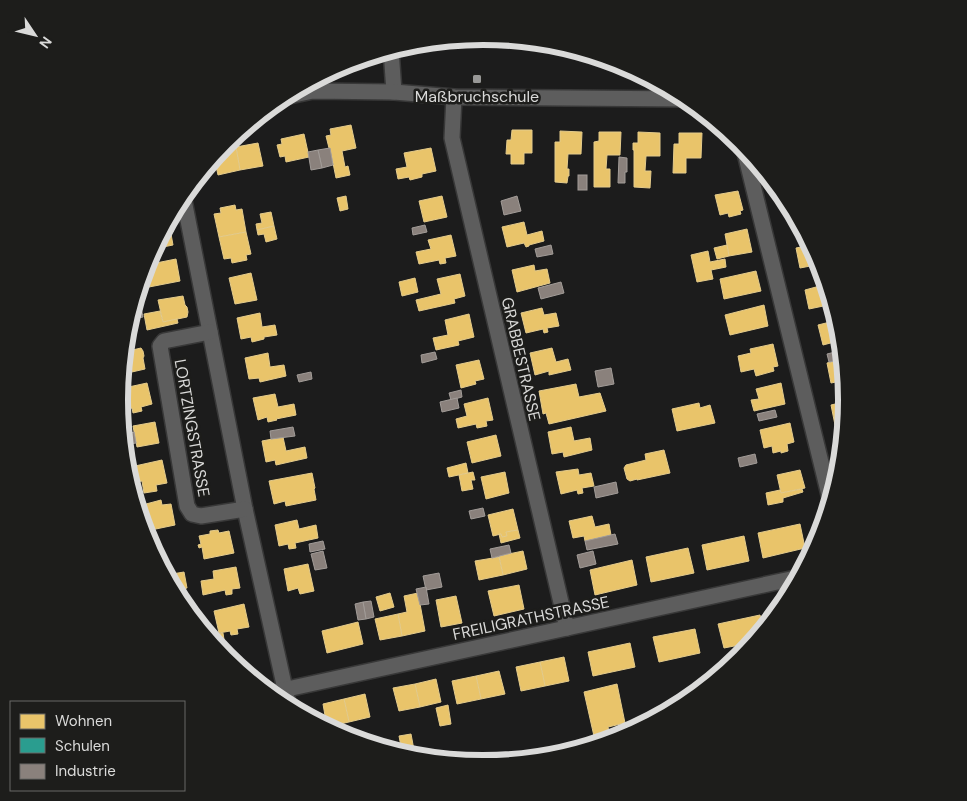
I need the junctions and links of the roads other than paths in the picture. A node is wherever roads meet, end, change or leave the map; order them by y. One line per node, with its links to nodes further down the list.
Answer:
1 (391, 57): 3 (street)
2 (308, 92): 3 (street)
3 (394, 92): 4 (street)
4 (454, 97): 5 (street); 12 (street, GRABBESTRASSE)
5 (671, 99)
6 (747, 162): 9 (street)
7 (185, 207): 8 (street)
8 (210, 332): 10 (street); 10 (street, LORTZINGSTRASSE)
9 (828, 490)
10 (245, 509): 13 (street)
11 (790, 579): 12 (street, FREILIGRATHSTRASSE)
12 (567, 628): 13 (street, FREILIGRATHSTRASSE)
13 (285, 690): 14 (street, FREILIGRATHSTRASSE); 15 (street)
14 (279, 691)
15 (286, 696)

